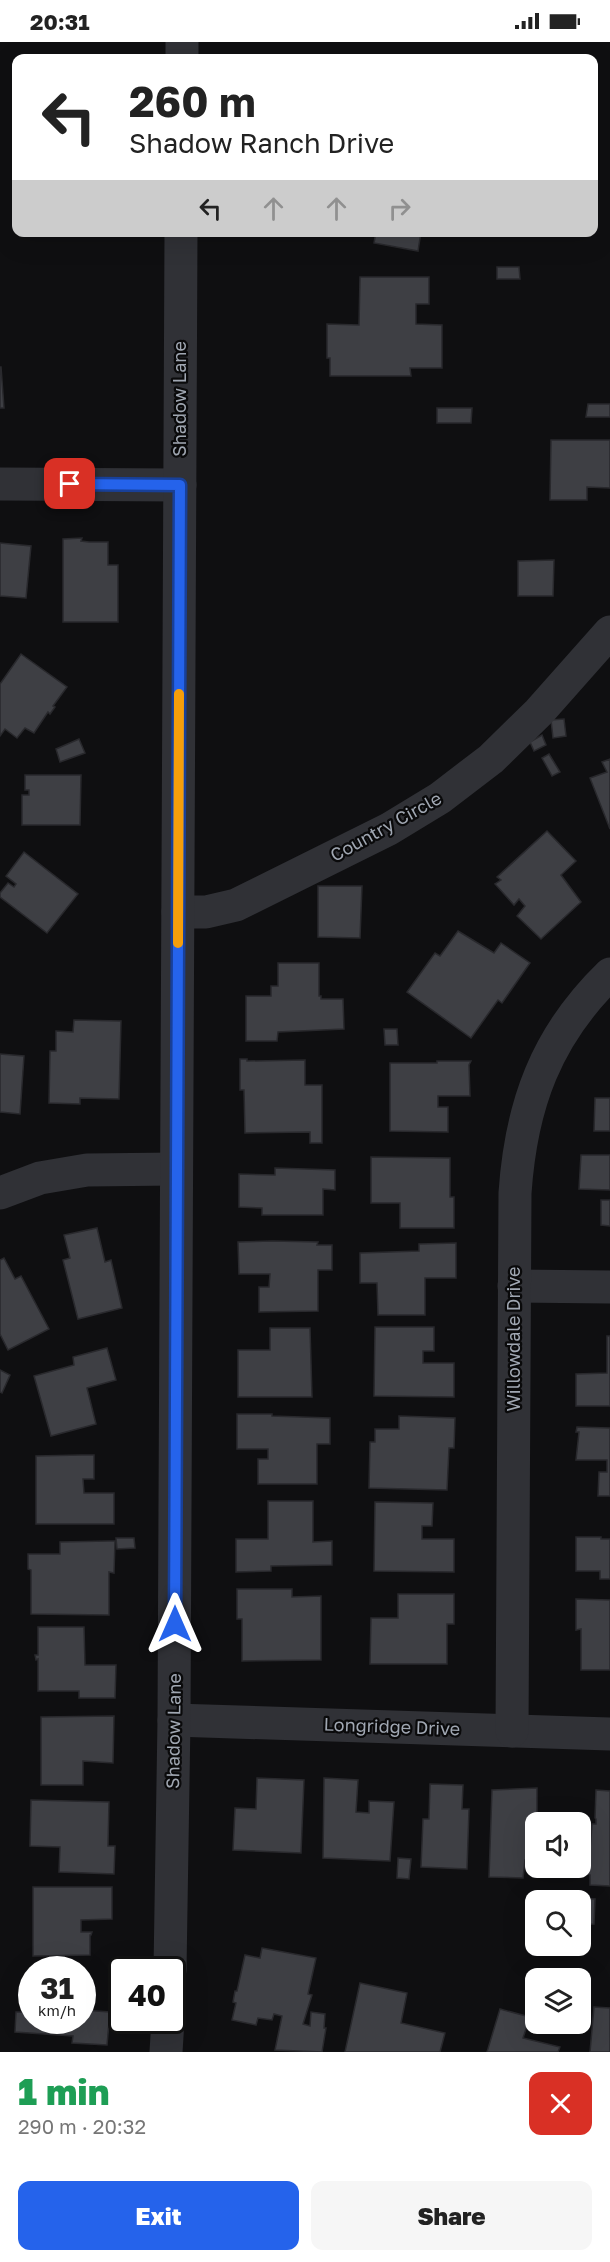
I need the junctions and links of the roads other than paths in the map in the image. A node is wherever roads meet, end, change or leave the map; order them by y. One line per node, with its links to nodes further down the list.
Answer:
1 (181, 237): 3 (street, Shadow Lane)
2 (0, 484): 3 (street)
3 (180, 485): 5 (street, Shadow Lane)
4 (610, 632): 5 (street, Country Circle)
5 (178, 912): 7 (street, Shadow Lane)
6 (610, 974): 9 (street, Willowdale Drive)
7 (177, 1169): 8 (street); 11 (street, Shadow Lane)
8 (0, 1193)
9 (514, 1286): 10 (street); 12 (street, Willowdale Drive)
10 (610, 1287)
11 (174, 1720): 12 (street, Longridge Drive); 14 (street, Shadow Lane)
12 (512, 1731): 13 (street, Longridge Drive)
13 (610, 1734)
14 (170, 1956)
15 (167, 2034): 16 (street)
16 (166, 2052)

